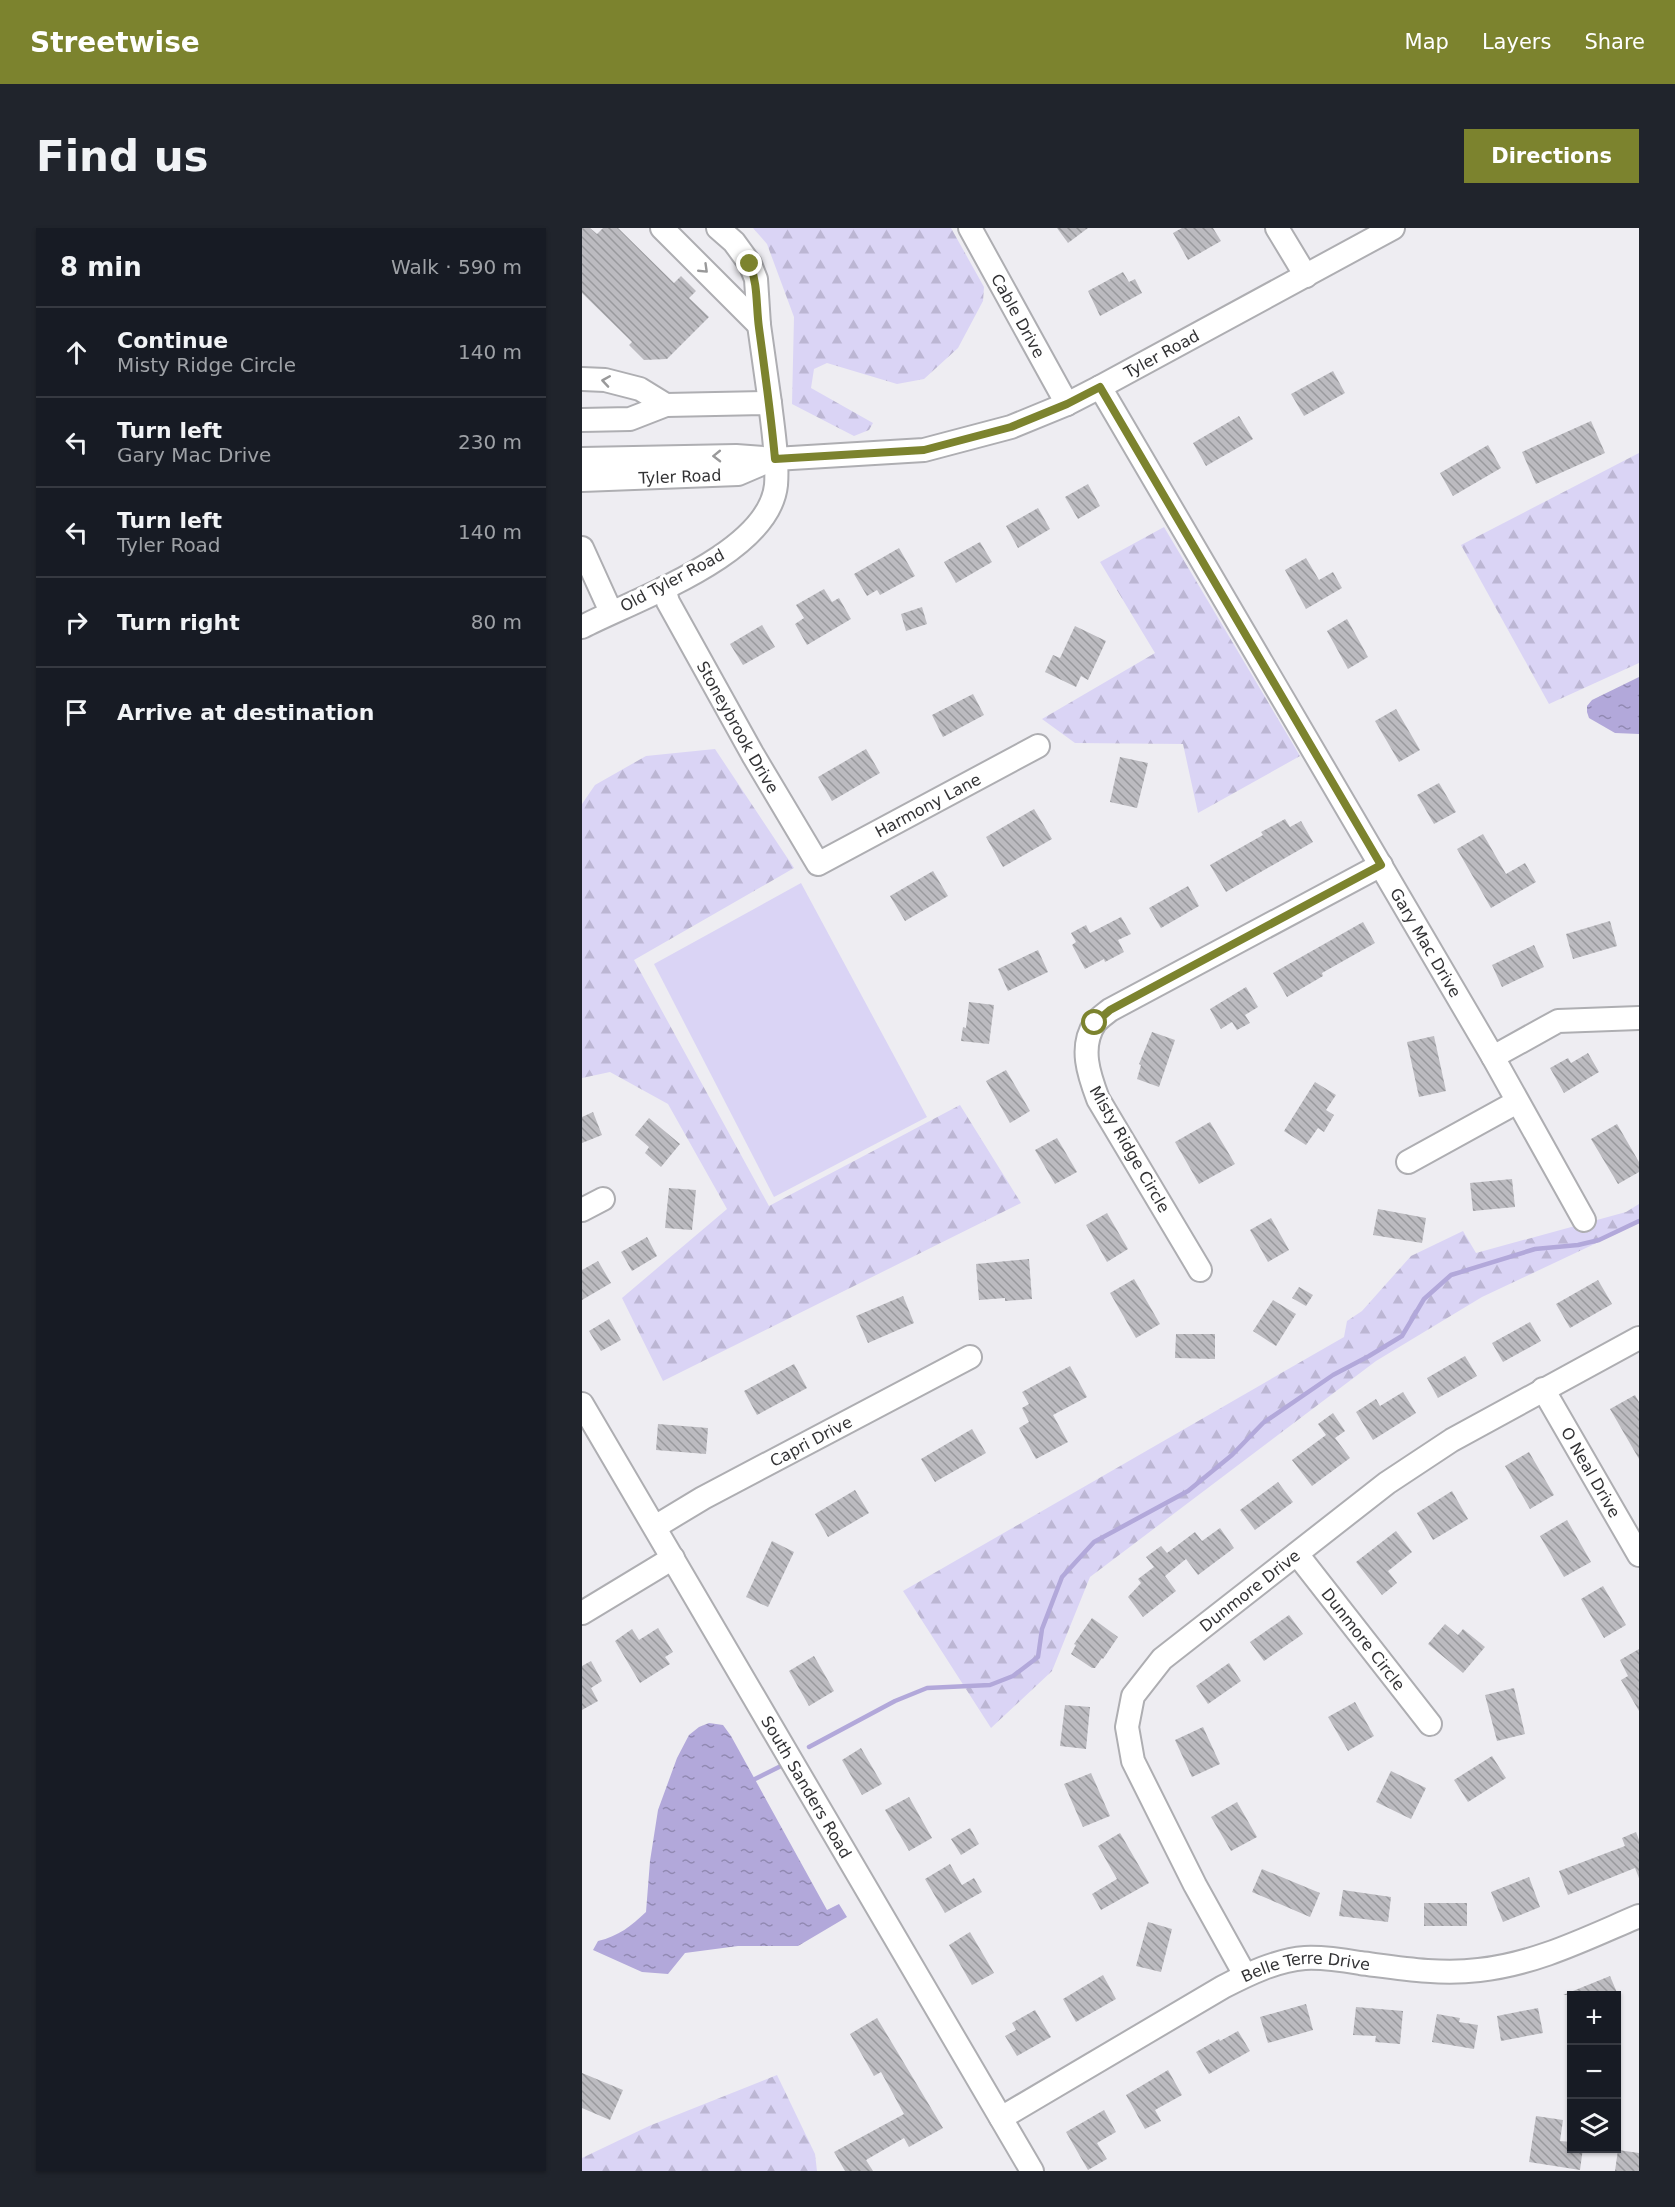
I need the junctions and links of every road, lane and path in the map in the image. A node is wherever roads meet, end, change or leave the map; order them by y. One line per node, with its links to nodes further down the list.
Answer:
1 (662, 228): 8 (street, one-way to 8)
2 (718, 228): 7 (street, Old Tyler Road)
3 (970, 228): 14 (street, Cable Drive)
4 (1276, 228): 6 (street)
5 (1392, 228): 6 (street, Tyler Road)
6 (1306, 276): 11 (street, Tyler Road)
7 (757, 289): 8 (street); 9 (street, Old Tyler Road)
8 (734, 298): 9 (street)
9 (759, 325): 13 (street, Old Tyler Road)
10 (582, 379): 12 (street, one-way to 10)
11 (1100, 387): 14 (street, Tyler Road); 27 (street, Gary Mac Drive)
12 (640, 389): 15 (street); 16 (street)
13 (770, 403): 15 (street); 19 (street, Old Tyler Road)
14 (1067, 404): 19 (street, Tyler Road)
15 (666, 405): 16 (street)
16 (630, 419): 17 (street)
17 (582, 420)
18 (582, 459): 19 (street, Tyler Road, one-way to 18)
19 (775, 459): 20 (street, Tyler Road); 22 (street, Old Tyler Road)
20 (582, 480)
21 (582, 548): 23 (street)
22 (664, 588): 23 (street, Old Tyler Road); 26 (street, Stoneybrook Drive)
23 (611, 612): 24 (street, Old Tyler Road)
24 (582, 627)
25 (1038, 746): 26 (street, Harmony Lane)
26 (818, 864)
27 (1381, 865): 29 (street, Gary Mac Drive); 35 (street, Misty Ridge Circle)
28 (1639, 1018): 29 (street)
29 (1492, 1057): 30 (street, Gary Mac Drive)
30 (1517, 1102): 31 (street); 34 (street, Gary Mac Drive)
31 (1408, 1162)
32 (603, 1199): 33 (street)
33 (582, 1210)
34 (1584, 1220)
35 (1200, 1270)
36 (1639, 1338): 38 (street, Dunmore Drive)
37 (970, 1357): 40 (street, Capri Drive)
38 (1543, 1389): 41 (street, Dunmore Drive); 42 (street, O Neal Drive)
39 (582, 1404): 40 (street, South Sanders Road)
40 (655, 1527): 43 (street, South Sanders Road)
41 (1297, 1554): 45 (street, Dunmore Circle); 47 (street, Dunmore Drive)
42 (1639, 1555)
43 (673, 1558): 44 (street); 48 (street, South Sanders Road)
44 (582, 1613)
45 (1430, 1724)
46 (1639, 1916): 47 (street, Belle Terre Drive)
47 (1245, 1975): 48 (street, Belle Terre Drive)
48 (1001, 2118): 49 (street, South Sanders Road)
49 (1032, 2171)

